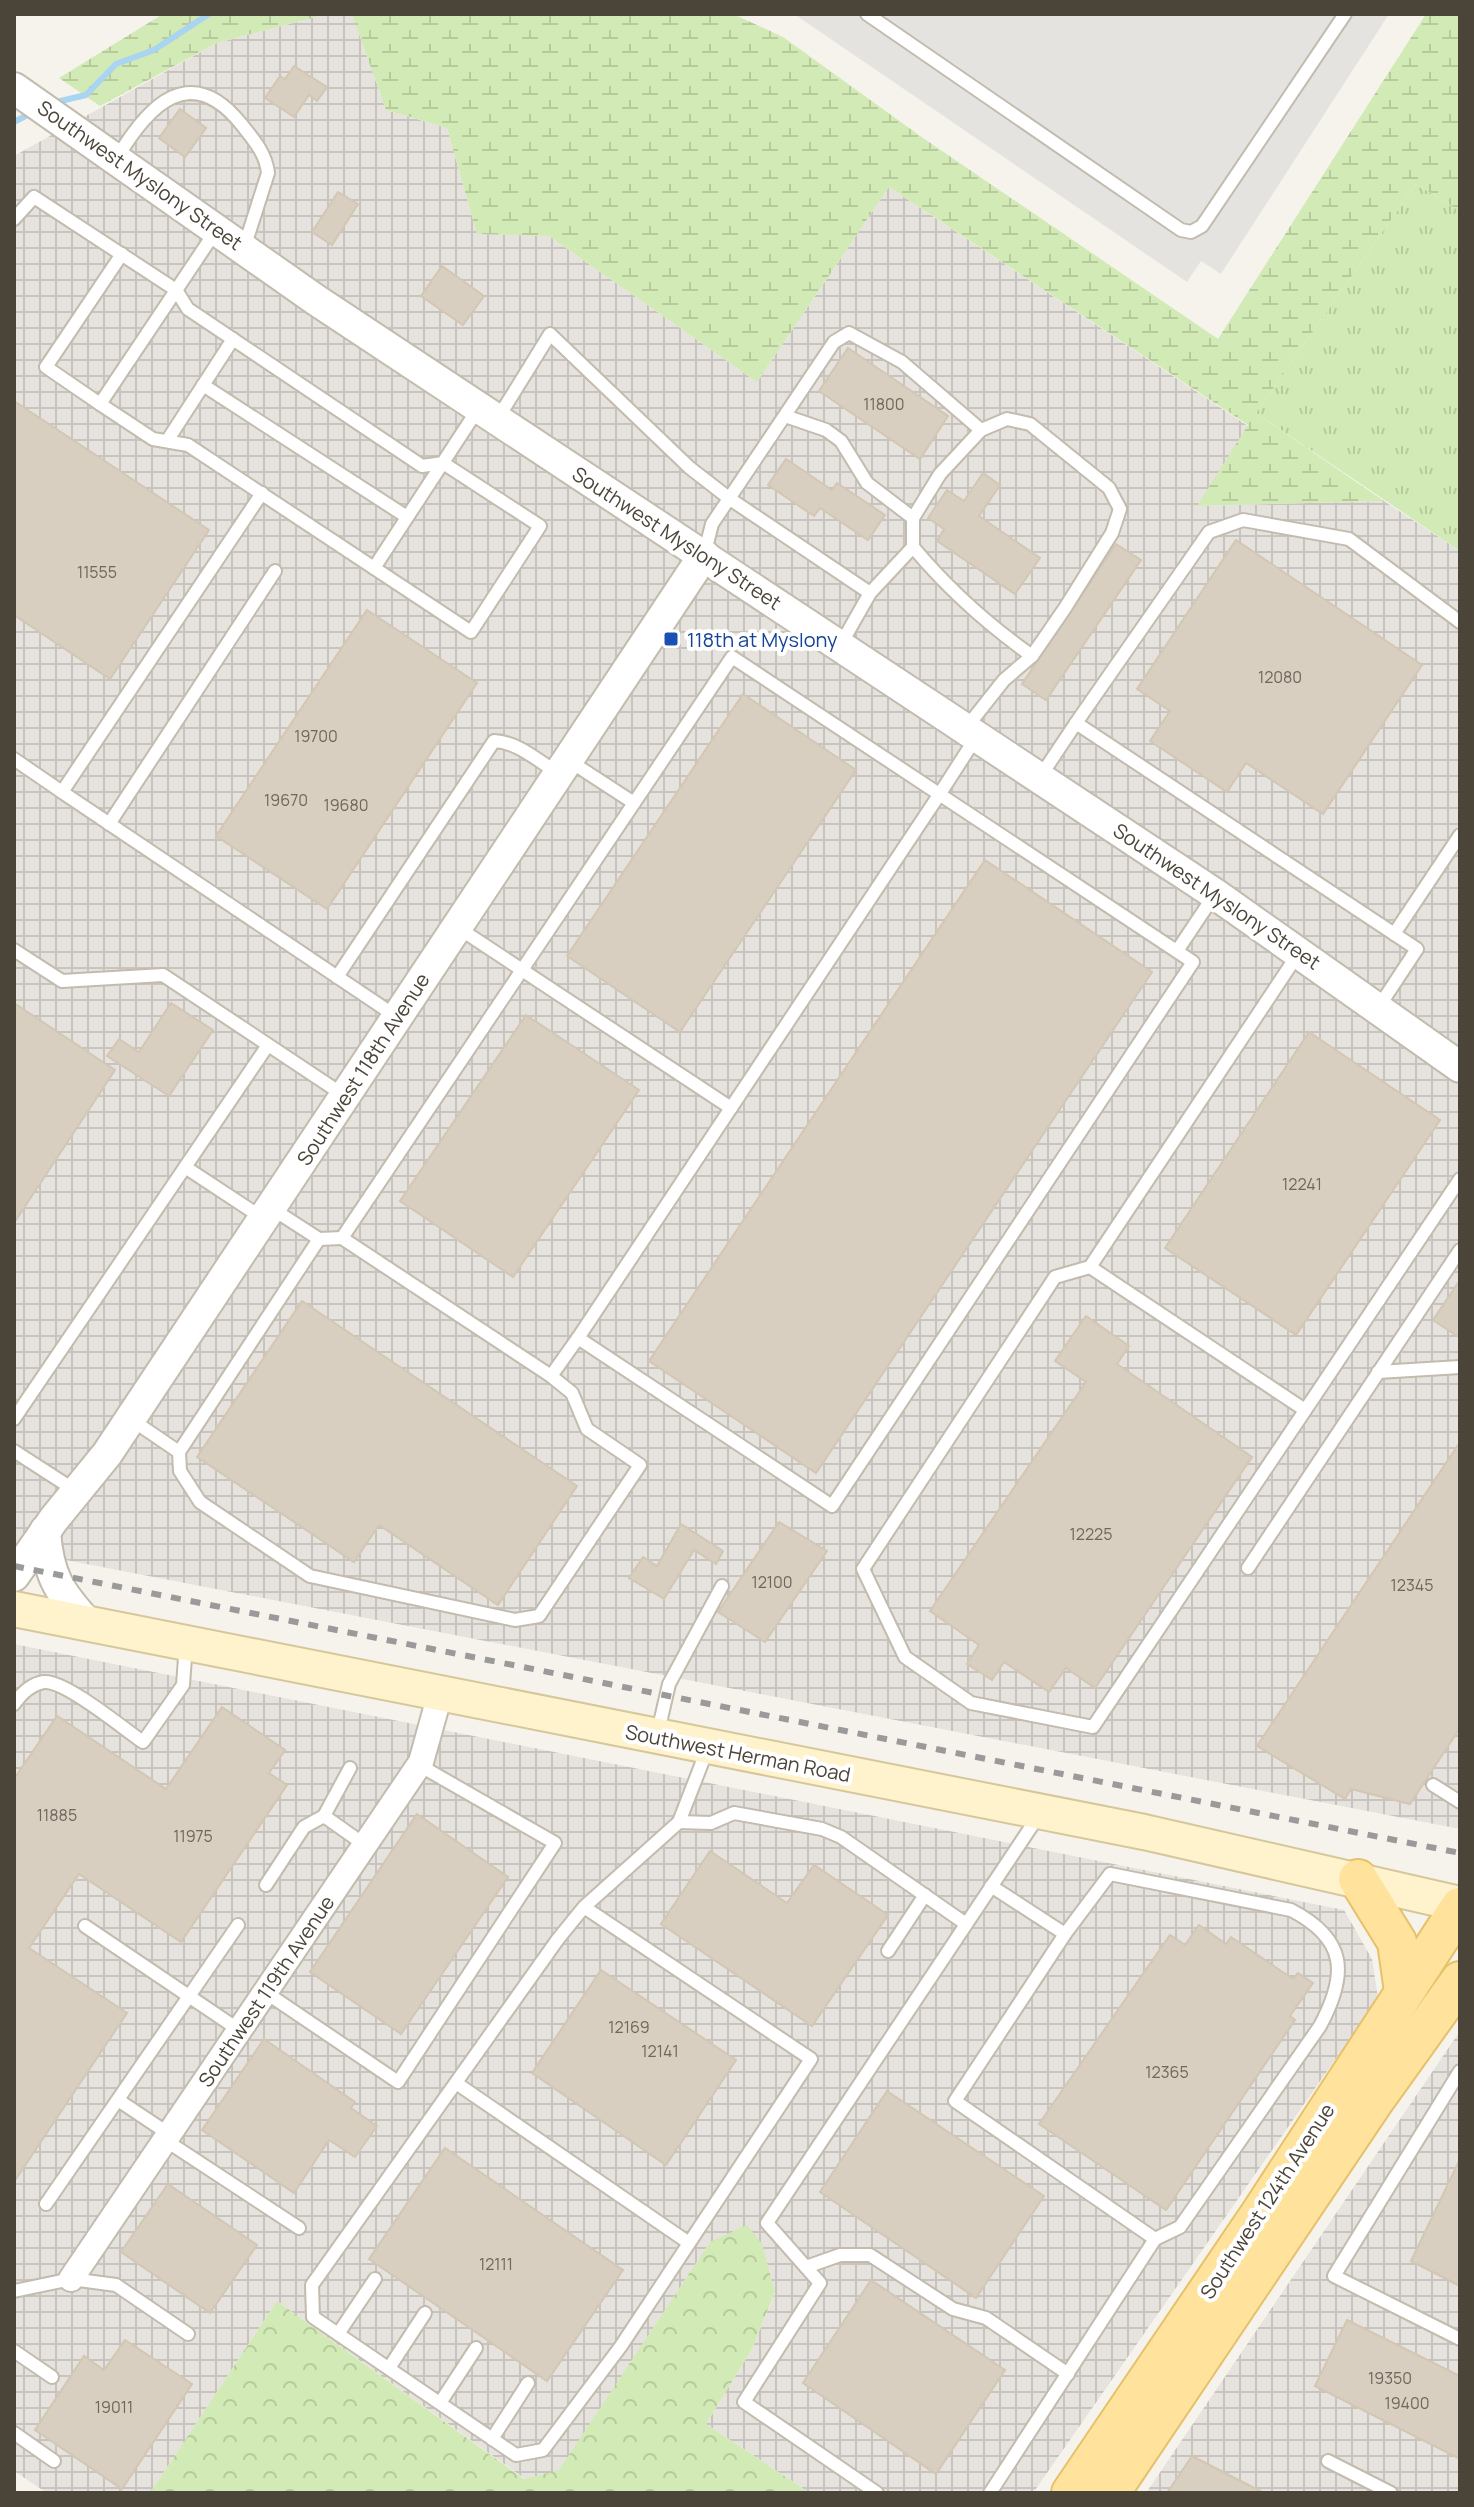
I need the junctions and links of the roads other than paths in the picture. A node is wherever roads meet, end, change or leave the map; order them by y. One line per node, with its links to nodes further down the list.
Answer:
1 (867, 14): 2 (lane)
2 (1345, 14)
3 (14, 88): 4 (street, Southwest Myslony Street)
4 (105, 151): 6 (street, Southwest Myslony Street); 7 (lane)
5 (14, 219): 8 (lane)
6 (217, 229): 7 (street, Southwest Myslony Street); 9 (lane)
7 (244, 248): 13 (street, Southwest Myslony Street)
8 (122, 254): 9 (lane); 12 (lane)
9 (176, 290): 10 (lane); 12 (lane)
10 (233, 339): 11 (lane); 17 (lane)
11 (203, 385): 16 (lane); 20 (lane)
12 (100, 404): 16 (lane)
13 (488, 415): 17 (lane); 19 (lane); 23 (street, Southwest Myslony Street)
14 (785, 416): 15 (lane); 19 (lane); 21 (lane)
15 (981, 430): 21 (lane); 29 (lane)
16 (167, 441): 18 (lane)
17 (443, 463): 20 (lane); 24 (lane)
18 (262, 493): 24 (lane); 35 (lane)
19 (730, 499): 23 (lane); 26 (lane)
20 (407, 517): 24 (lane)
21 (913, 518): 22 (lane)
22 (913, 547): 26 (lane); 29 (lane)
23 (704, 555): 28 (street, Southwest Myslony Street); 33 (street, Southwest 118th Avenue)
24 (374, 568)
25 (275, 571): 38 (lane)
26 (870, 593): 28 (lane)
27 (1460, 622): 30 (lane)
28 (841, 644): 31 (street, Southwest Myslony Street)
29 (1032, 656): 31 (lane)
30 (1076, 723): 34 (lane); 42 (lane)
31 (972, 732): 34 (street, Southwest Myslony Street); 36 (lane)
32 (14, 759): 35 (lane)
33 (563, 767): 37 (lane); 41 (street, Southwest 118th Avenue); 47 (lane)
34 (1040, 777): 40 (street, Southwest Myslony Street)
35 (62, 792): 38 (lane)
36 (939, 795): 37 (lane); 44 (lane); 53 (lane)
37 (634, 803): 46 (lane)
38 (109, 824): 47 (lane)
39 (1460, 835): 42 (lane)
40 (1215, 894): 44 (lane); 45 (street, Southwest Myslony Street)
41 (457, 927): 46 (lane); 49 (street, Southwest 118th Avenue)
42 (1394, 934): 48 (lane)
43 (14, 950): 50 (lane)
44 (1177, 951): 61 (lane)
45 (1299, 951): 48 (street, Southwest Myslony Street); 60 (lane)
46 (523, 970): 53 (lane); 57 (lane)
47 (337, 977): 49 (lane)
48 (1378, 1008): 51 (street, Southwest Myslony Street)
49 (397, 1017): 52 (street, Southwest 118th Avenue)
50 (268, 1045): 52 (lane); 54 (lane)
51 (1460, 1067)
52 (345, 1096): 56 (street, Southwest 118th Avenue)
53 (731, 1108): 61 (lane)
54 (185, 1167): 56 (lane); 66 (lane)
55 (1460, 1179): 65 (lane)
56 (267, 1214): 58 (lane); 67 (street, Southwest 118th Avenue)
57 (342, 1238): 58 (lane); 64 (lane)
58 (319, 1239): 69 (lane)
59 (1458, 1258): 63 (lane)
60 (1090, 1267): 65 (lane); 65 (lane)
61 (578, 1338): 64 (lane)
62 (1460, 1367): 63 (lane)
63 (1378, 1372): 72 (lane)
64 (551, 1376): 69 (lane)
65 (1305, 1410)
66 (14, 1419)
67 (131, 1419): 69 (lane); 70 (street, Southwest 118th Avenue)
68 (14, 1451): 70 (lane)
69 (179, 1452)
70 (76, 1491): 71 (street, Southwest 118th Avenue)
71 (45, 1531): 73 (street, Southwest 118th Avenue); 76 (street)
72 (1248, 1568)
73 (14, 1576)
74 (722, 1586): 80 (lane)
75 (14, 1609): 76 (main road, Southwest Herman Road)
76 (89, 1625): 77 (main road, Southwest Herman Road)
77 (186, 1644): 78 (main road, Southwest Herman Road); 79 (lane)
78 (440, 1694): 80 (main road, Southwest Herman Road); 82 (street, Southwest 119th Avenue)
79 (14, 1704)
80 (657, 1737): 81 (main road, Southwest Herman Road)
81 (708, 1747): 86 (main road, Southwest Herman Road); 88 (lane)
82 (419, 1765): 89 (street, Southwest 119th Avenue); 103 (lane)
83 (350, 1768): 87 (lane)
84 (1433, 1785): 85 (lane)
85 (1460, 1802)
86 (1041, 1812): 90 (main road, Southwest Herman Road); 92 (lane)
87 (324, 1816): 89 (lane); 91 (lane)
88 (679, 1822): 93 (lane); 95 (lane)
89 (365, 1845): 103 (street, Southwest 119th Avenue)
90 (1358, 1879): 94 (main road, Southwest Herman Road); 102 (main road)
91 (266, 1885)
92 (991, 1886): 96 (lane); 99 (lane)
93 (925, 1895): 96 (lane); 100 (lane)
94 (1460, 1906): 102 (main road, Southwest 124th Avenue)
95 (584, 1907): 107 (lane); 113 (lane)
96 (966, 1924): 114 (lane)
97 (238, 1925): 104 (lane)
98 (85, 1926): 104 (lane)
99 (1065, 1934): 112 (lane); 112 (lane)
100 (888, 1951)
101 (1460, 1981): 136 (main road, Southwest 124th Avenue)
102 (1404, 1991): 135 (main road, Southwest 124th Avenue)
103 (265, 1992): 105 (street, Southwest 119th Avenue)
104 (189, 1996): 105 (lane); 108 (lane)
105 (239, 2030): 109 (street, Southwest 119th Avenue)
106 (1460, 2071): 121 (lane)
107 (456, 2083): 113 (lane); 120 (lane)
108 (118, 2100): 109 (lane); 110 (lane)
109 (167, 2137): 111 (lane); 115 (street, Southwest 119th Avenue)
110 (46, 2204)
111 (299, 2228)
112 (1155, 2239): 125 (lane)
113 (689, 2243): 130 (lane)
114 (806, 2267): 125 (lane); 133 (lane)
115 (71, 2279): 117 (lane); 119 (lane)
116 (375, 2279): 120 (lane)
117 (14, 2291)
118 (425, 2313): 124 (lane)
119 (188, 2334)
120 (338, 2334): 124 (lane)
121 (1460, 2339)
122 (476, 2348): 128 (lane)
123 (14, 2351): 126 (lane)
124 (389, 2368): 128 (lane)
125 (1068, 2374): 134 (lane)
126 (52, 2377)
127 (528, 2383): 130 (lane)
128 (440, 2403): 130 (lane)
129 (14, 2433): 131 (lane)
130 (492, 2439)
131 (54, 2461)
132 (1328, 2461): 137 (lane)
133 (877, 2493)
134 (990, 2493)
135 (1071, 2493)
136 (1110, 2493)
137 (1391, 2493)

